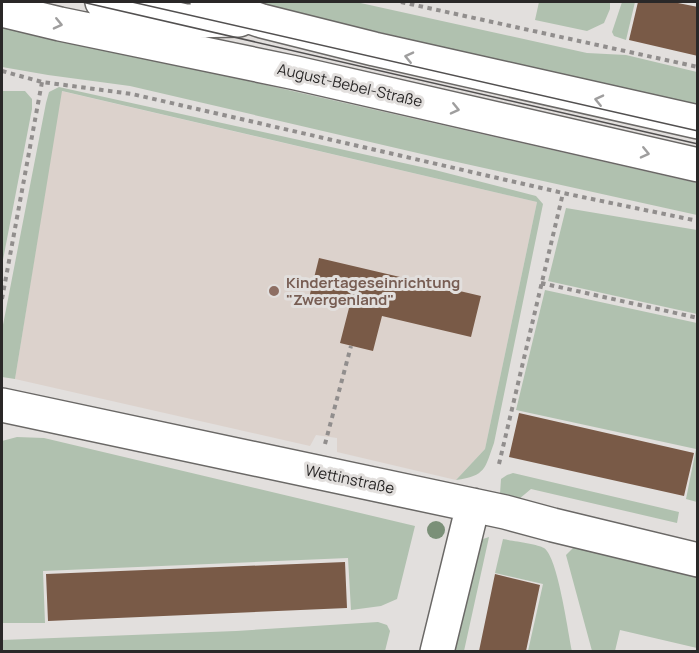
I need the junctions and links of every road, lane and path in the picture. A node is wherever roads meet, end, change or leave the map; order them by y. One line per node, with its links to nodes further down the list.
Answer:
1 (102, 2): 4 (street)
2 (401, 2): 5 (path)
3 (2, 10): 9 (street, August-Bebel-Straße, one-way to 9)
4 (197, 11): 8 (street, one-way to 4)
5 (698, 67)
6 (2, 71): 7 (path)
7 (42, 82): 10 (path); 13 (path)
8 (698, 122)
9 (698, 165)
10 (563, 193): 11 (path); 12 (path)
11 (698, 221)
12 (541, 283): 14 (path); 18 (path)
13 (2, 300)
14 (698, 318)
15 (351, 346): 17 (path)
16 (2, 405): 19 (street, Wettinstraße)
17 (327, 437)
18 (499, 464)
19 (473, 506): 20 (street, Wettinstraße); 21 (street)
20 (698, 560)
21 (437, 651)

